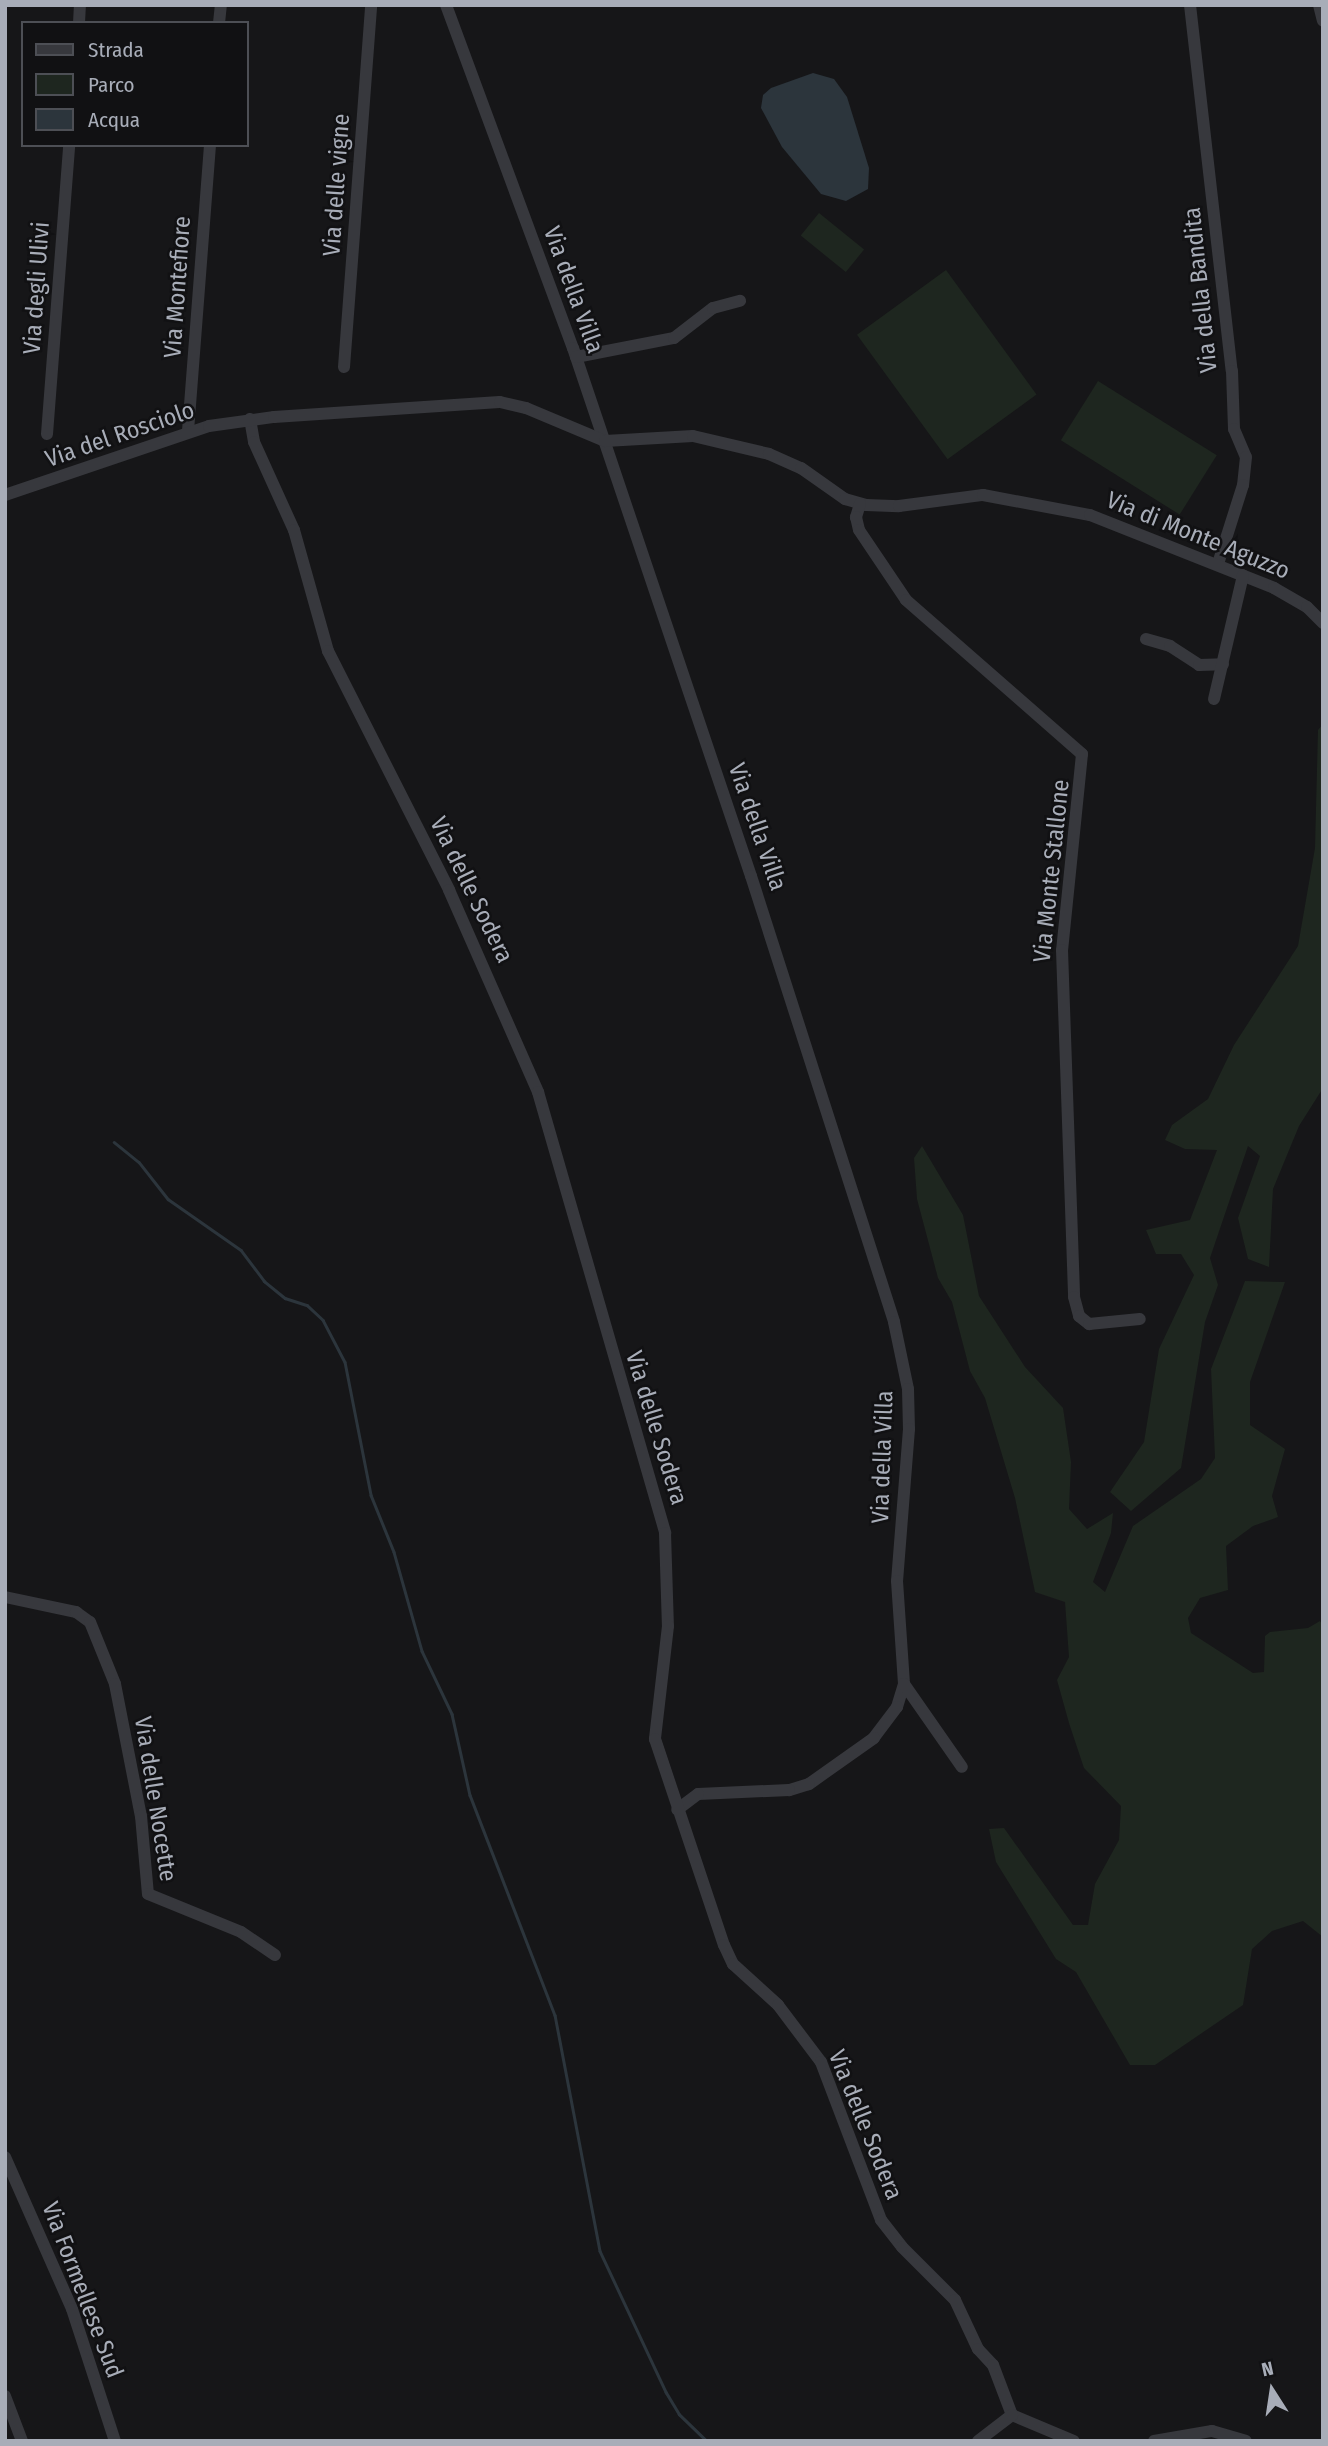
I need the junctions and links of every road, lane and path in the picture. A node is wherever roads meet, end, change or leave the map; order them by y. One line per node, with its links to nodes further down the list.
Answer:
1 (370, 5): 10 (street, Via delle vigne)
2 (446, 5): 9 (street, Via della Villa)
3 (1189, 5): 17 (street, Via della Bandita)
4 (1319, 5): 5 (street)
5 (1323, 21)
6 (69, 147): 13 (street, Via degli Ulivi)
7 (210, 147): 12 (street, Via Montefiore)
8 (740, 301): 9 (street)
9 (576, 357): 14 (street, Via della Villa)
10 (344, 367)
11 (250, 419): 12 (street, Via del Rosciolo); 14 (street, Via del Rosciolo); 27 (street, Via delle Sodera)
12 (188, 431): 15 (street, Via del Rosciolo)
13 (47, 434)
14 (604, 441): 16 (street, Via di Monte Aguzzo); 25 (street, Via della Villa)
15 (5, 495)
16 (860, 504): 17 (street, Via di Monte Aguzzo); 23 (street, Via Monte Stallone)
17 (1218, 564): 18 (street, Via di Monte Aguzzo)
18 (1243, 575): 19 (street, Via di Monte Aguzzo); 21 (street)
19 (1323, 623)
20 (1146, 639): 21 (street)
21 (1223, 664): 22 (street)
22 (1214, 699)
23 (1140, 1318)
24 (5, 1597): 28 (street, Via delle Nocette)
25 (904, 1684): 26 (street); 27 (street, Via della Villa)
26 (962, 1767)
27 (677, 1810): 31 (street, Via delle Sodera)
28 (275, 1955)
29 (5, 2157): 33 (street, Via Formellese Sud)
30 (5, 2396): 32 (street)
31 (1012, 2415): 34 (street); 35 (street)
32 (22, 2441)
33 (114, 2441)
34 (978, 2441)
35 (1074, 2441)
36 (1154, 2441): 37 (street)
37 (1245, 2441)

